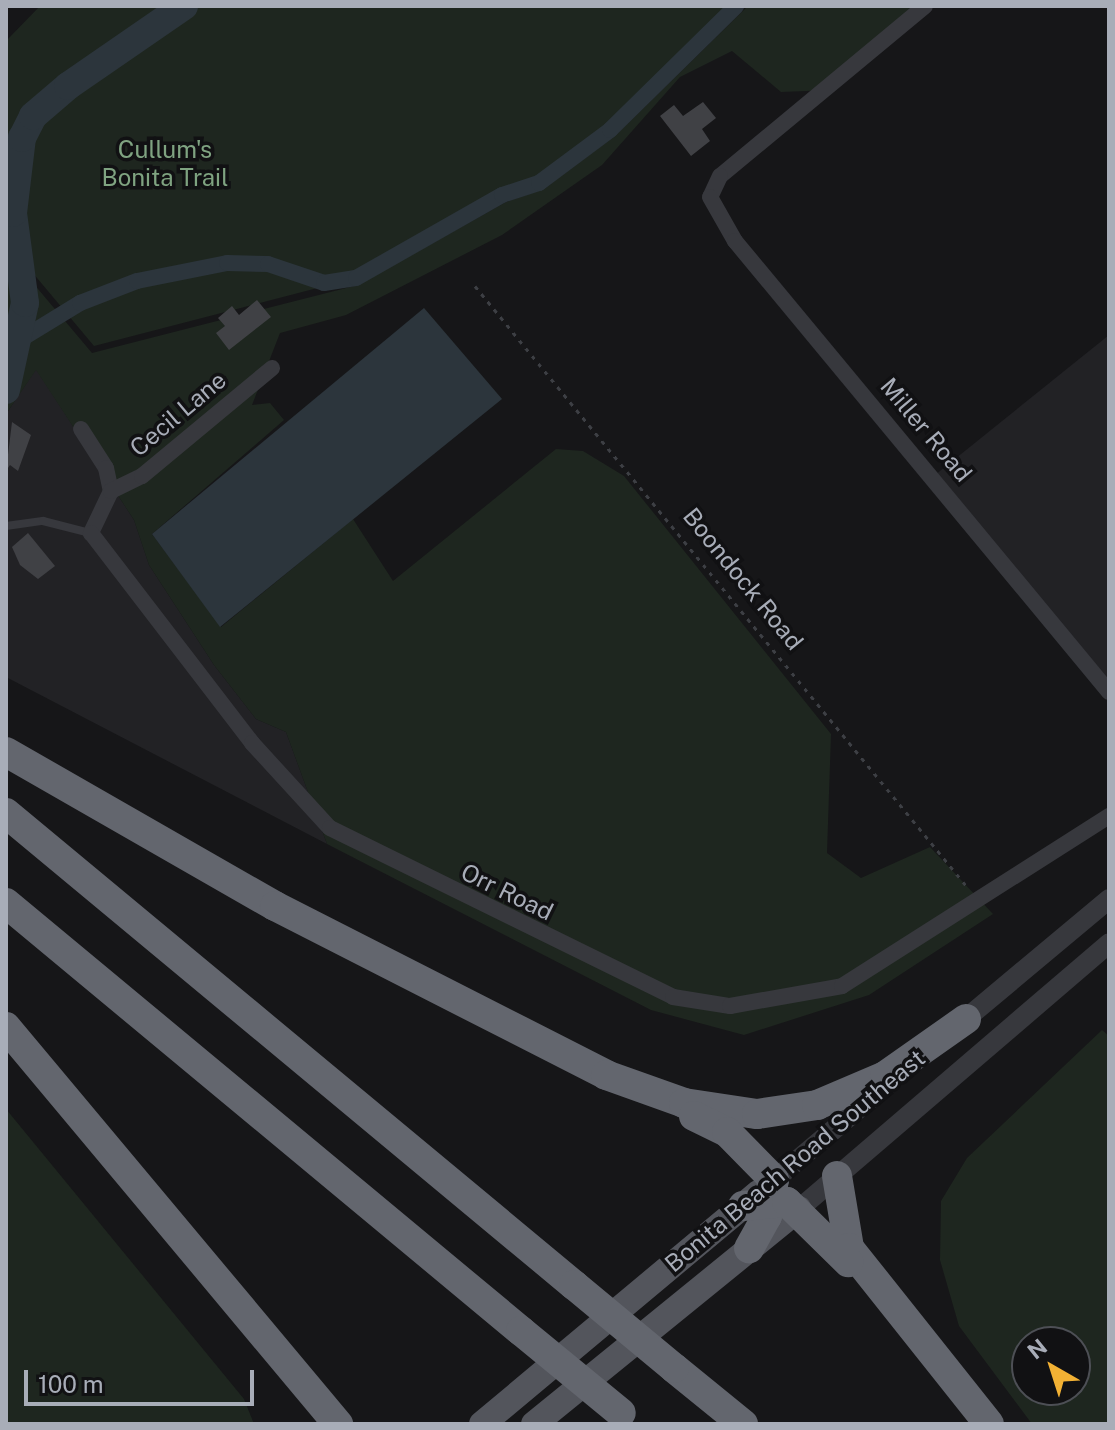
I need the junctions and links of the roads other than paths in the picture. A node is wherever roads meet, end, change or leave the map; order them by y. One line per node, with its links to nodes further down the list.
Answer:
1 (925, 6): 7 (street, Miller Road)
2 (272, 368): 4 (street, Cecil Lane)
3 (81, 429): 4 (street)
4 (111, 491): 6 (street)
5 (6, 526): 6 (lane)
6 (91, 533): 10 (street, Orr Road)
7 (1109, 692)
8 (6, 752): 16 (highway)
9 (6, 813): 26 (highway, bridge)
10 (1109, 816)
11 (1109, 899): 14 (street, Bonita Beach Road Southeast)
12 (6, 903): 22 (highway, bridge)
13 (1109, 943): 17 (street, Bonita Beach Road Southeast)
14 (966, 1019): 16 (highway); 18 (street, Bonita Beach Road Southeast)
15 (6, 1027): 23 (highway)
16 (606, 1075): 18 (highway)
17 (837, 1176): 18 (street, Bonita Beach Road Southeast); 21 (highway)
18 (781, 1196): 19 (highway); 20 (highway); 21 (highway)
19 (743, 1206): 24 (main road, Bonita Beach Road Southeast)
20 (749, 1248): 25 (main road, Bonita Beach Road Southeast)
21 (866, 1274): 27 (highway)
22 (627, 1418)
23 (338, 1424)
24 (482, 1424)
25 (534, 1424)
26 (743, 1424)
27 (989, 1424)

